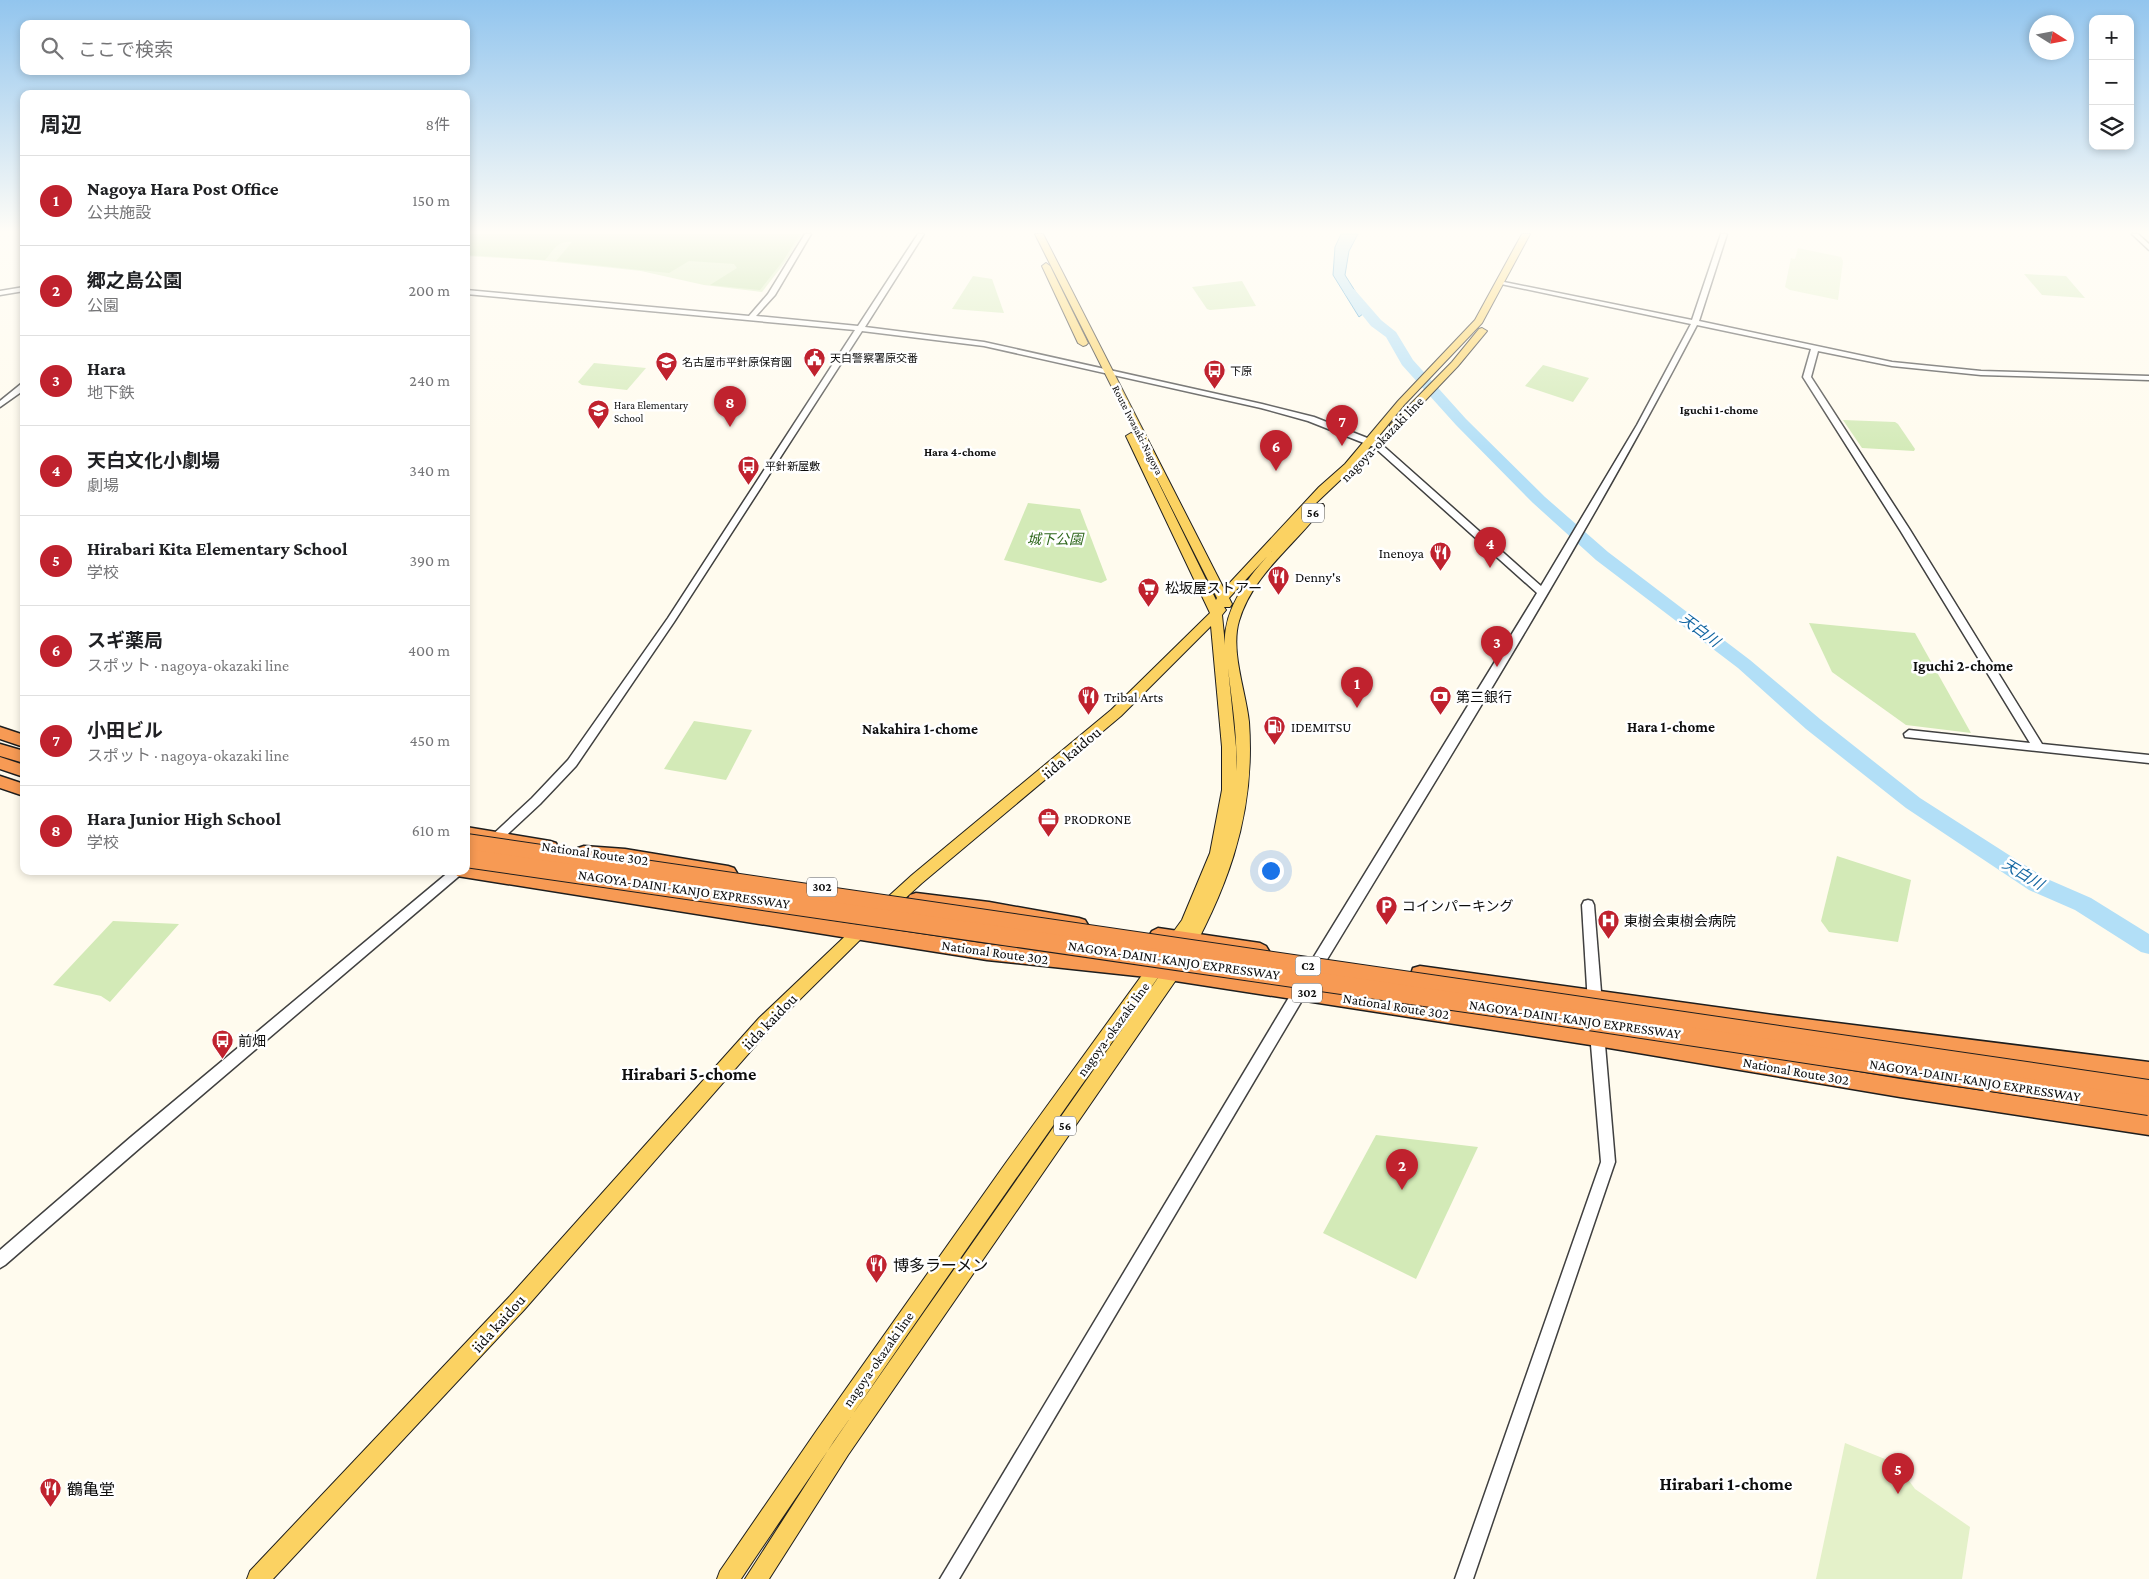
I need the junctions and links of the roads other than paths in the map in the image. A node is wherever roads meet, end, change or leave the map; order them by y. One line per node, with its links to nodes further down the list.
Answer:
1 (645, 308): 10 (street)
2 (760, 308): 10 (street)
3 (872, 308): 12 (street)
4 (1069, 308): 14 (main road, Route Iwasaki-Nagoya)
5 (1073, 308): 14 (main road, Route Iwasaki-Nagoya)
6 (1488, 308): 18 (main road, nagoya-okazaki line / 56)
7 (1495, 308): 18 (main road, nagoya-okazaki line / 56)
8 (1622, 308): 11 (street)
9 (1700, 308): 11 (street)
10 (752, 317): 12 (street)
11 (1695, 323): 13 (street); 21 (street)
12 (859, 328): 14 (street); 38 (street)
13 (1815, 349): 15 (street); 29 (street)
14 (1101, 369): 19 (street); 22 (main road, Route Iwasaki-Nagoya); 22 (main road, Route Iwasaki-Nagoya)
15 (2149, 378)
16 (20, 389): 17 (street)
17 (0, 405)
18 (1405, 407): 19 (main road, nagoya-okazaki line / 56)
19 (1373, 443): 20 (main road, nagoya-okazaki line / 56); 21 (street); 22 (main road, nagoya-okazaki line / 56)
20 (1281, 550): 22 (main road, 56); 23 (main road, nagoya-okazaki line / 56)
21 (1541, 592): 48 (street)
22 (1222, 605): 23 (main road, Route Iwasaki-Nagoya); 24 (main road, iida kaidou); 25 (main road, nagoya-okazaki line / 56)
23 (1232, 627): 47 (main road, nagoya-okazaki line / 56)
24 (1197, 632): 25 (main road); 44 (main road, iida kaidou)
25 (1218, 642): 47 (main road, nagoya-okazaki line / 56)
26 (0, 733): 28 (highway)
27 (1910, 734): 29 (street)
28 (20, 740)
29 (2039, 748): 32 (street)
30 (0, 750): 31 (highway)
31 (20, 756)
32 (2149, 759)
33 (0, 764): 34 (highway)
34 (20, 770)
35 (0, 782): 36 (highway)
36 (20, 789)
37 (470, 834): 38 (highway, National Route 302 / 302)
38 (497, 837): 41 (street); 44 (highway, National Route 302 / 302)
39 (470, 844): 54 (highway, NAGOYA-DAINI-KANJO EXPRESSWAY / C2, bridge)
40 (470, 859): 55 (highway, NAGOYA-DAINI-KANJO EXPRESSWAY / C2, bridge)
41 (470, 861)
42 (470, 872): 46 (highway, National Route 302 / 302)
43 (454, 875): 57 (street)
44 (896, 898): 46 (main road, iida kaidou); 47 (highway, National Route 302 / 302)
45 (1588, 905): 51 (street)
46 (858, 932): 49 (highway, National Route 302 / 302); 58 (main road, iida kaidou)
47 (1185, 939): 48 (highway, National Route 302 / 302); 49 (main road, nagoya-okazaki line / 56)
48 (1319, 960): 50 (street); 51 (highway, National Route 302 / 302)
49 (1164, 971): 50 (highway, National Route 302 / 302); 59 (main road, nagoya-okazaki line / 56); 60 (main road, nagoya-okazaki line / 56)
50 (1300, 992): 52 (highway, National Route 302 / 302); 61 (street)
51 (1594, 997): 52 (street); 53 (highway, National Route 302 / 302)
52 (1597, 1037): 56 (highway, National Route 302 / 302); 62 (street)
53 (2149, 1071)
54 (2149, 1089)
55 (2149, 1106)
56 (2149, 1125)
57 (0, 1260)
58 (258, 1579)
59 (728, 1579)
60 (756, 1579)
61 (949, 1579)
62 (1464, 1579)

